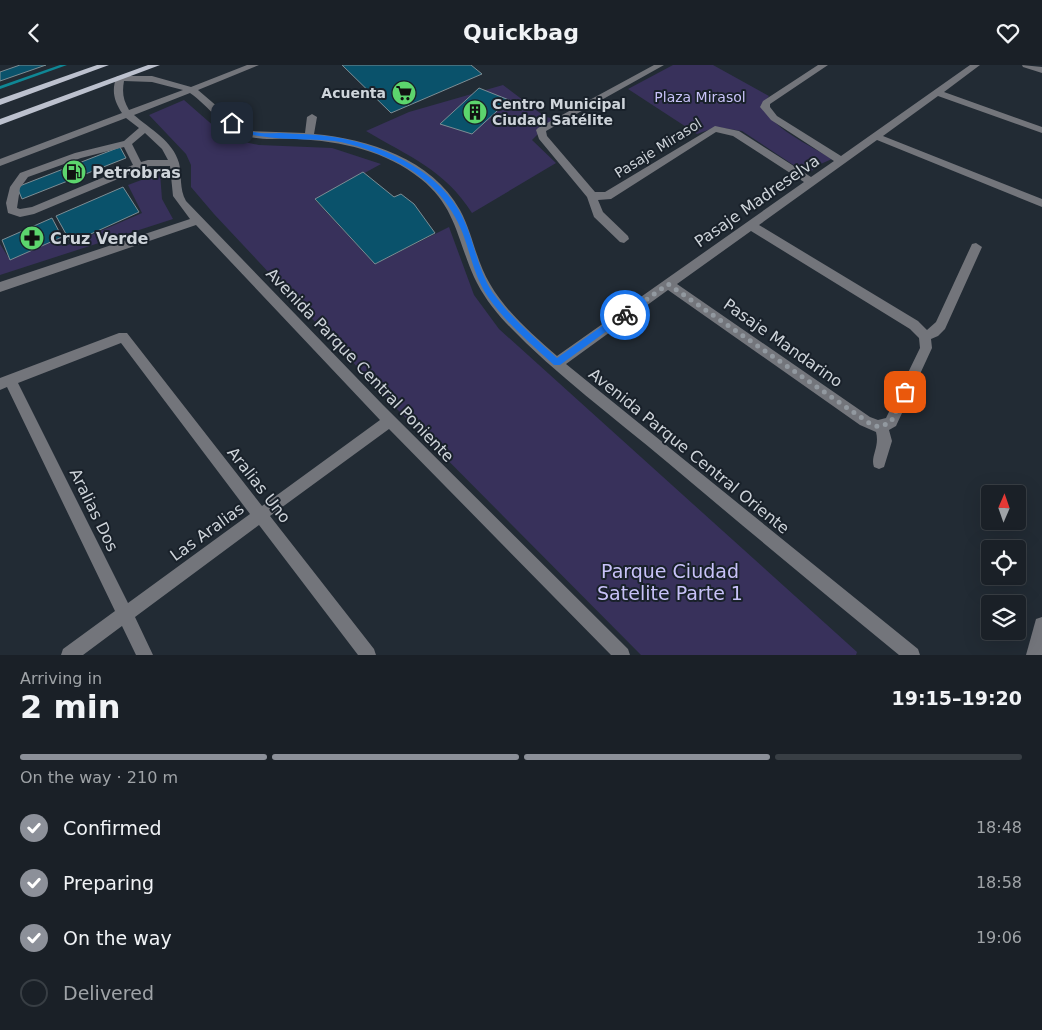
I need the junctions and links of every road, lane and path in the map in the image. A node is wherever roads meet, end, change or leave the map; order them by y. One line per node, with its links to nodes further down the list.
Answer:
1 (105, 65): 11 (main road)
2 (130, 65): 10 (main road)
3 (156, 65): 10 (main road)
4 (255, 65): 12 (street)
5 (660, 65): 31 (street)
6 (824, 65): 25 (street)
7 (976, 65): 13 (street, Pasaje Madreselva)
8 (1026, 65): 9 (street)
9 (1042, 70)
10 (120, 78): 11 (main road); 12 (street, Avenida Parque Central Oriente); 15 (street, Avenida Parque Central Poniente); 17 (main road)
11 (52, 84): 14 (main road)
12 (190, 90): 15 (street); 21 (street, Avenida Parque Central Oriente)
13 (937, 93): 20 (street); 22 (street, Pasaje Madreselva)
14 (0, 103)
15 (127, 114): 18 (street); 19 (street, Avenida Parque Central Poniente)
16 (312, 117): 21 (street)
17 (0, 122)
18 (87, 129): 24 (street); 26 (street)
19 (144, 129): 23 (street); 27 (street, Avenida Parque Central Poniente)
20 (1042, 130)
21 (309, 137): 40 (street, Avenida Parque Central Oriente)
22 (875, 137): 25 (street, Pasaje Madreselva); 32 (street)
23 (127, 143): 24 (street); 28 (street)
24 (78, 155): 29 (street)
25 (841, 161): 30 (street, Pasaje Madreselva)
26 (1, 162): 29 (street)
27 (174, 163): 28 (street); 33 (street, Avenida Parque Central Poniente)
28 (139, 167): 29 (street)
29 (24, 175)
30 (812, 182): 31 (street, Pasaje Mirasol); 34 (street, Pasaje Madreselva)
31 (592, 196): 35 (street)
32 (1042, 203)
33 (198, 219): 38 (street); 42 (street, Avenida Parque Central Poniente)
34 (750, 225): 37 (street, Pasaje Madreselva); 39 (street)
35 (624, 239)
36 (976, 247): 39 (street)
37 (668, 284): 40 (street, Pasaje Madreselva); 43 (street, Pasaje Mandarino)
38 (0, 287)
39 (925, 336): 43 (street)
40 (557, 363): 52 (street, Avenida Parque Central Oriente)
41 (5, 382): 45 (street, Aralias Uno); 46 (street, Aralias Dos)
42 (389, 421): 45 (street, Las Aralias); 51 (street, Avenida Parque Central Poniente)
43 (880, 427): 44 (street)
44 (879, 462)
45 (260, 515): 46 (street, Las Aralias); 50 (street, Aralias Uno)
46 (125, 614): 48 (street, Las Aralias); 49 (street, Aralias Dos)
47 (1042, 625): 53 (street)
48 (69, 655)
49 (146, 655)
50 (368, 655)
51 (622, 655)
52 (912, 655)
53 (1034, 655)

